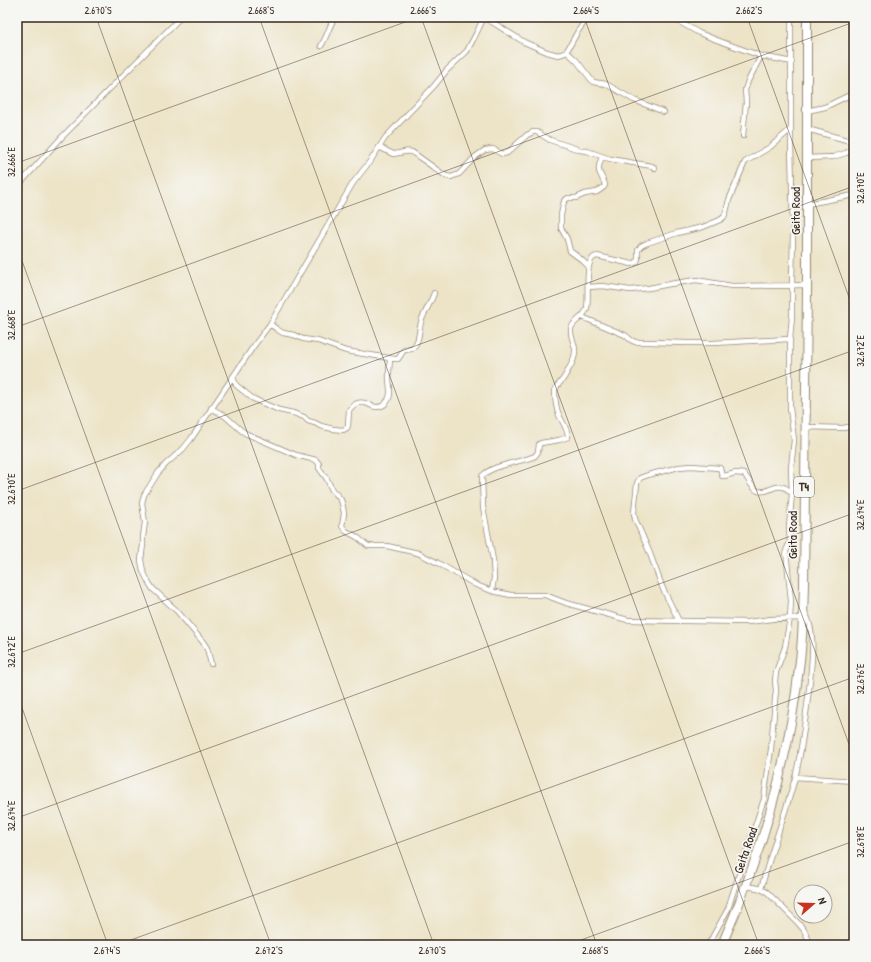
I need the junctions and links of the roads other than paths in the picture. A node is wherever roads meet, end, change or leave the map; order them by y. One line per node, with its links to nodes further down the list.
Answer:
1 (181, 17): 23 (street)
2 (335, 17): 7 (street)
3 (588, 17): 8 (street)
4 (671, 17): 9 (street)
5 (792, 17): 10 (street)
6 (807, 17): 13 (highway, Geita Road / T4)
7 (321, 46)
8 (566, 51): 12 (street); 18 (street)
9 (761, 56): 10 (street); 16 (street)
10 (792, 62): 15 (street)
11 (854, 93): 13 (street)
12 (664, 112)
13 (807, 112): 14 (highway, Geita Road / T4)
14 (807, 128): 17 (street); 21 (highway, Geita Road / T4)
15 (791, 129): 26 (street); 27 (street)
16 (743, 136)
17 (854, 142)
18 (379, 147): 20 (street); 32 (street)
19 (854, 149): 21 (street)
20 (602, 157): 22 (street); 26 (street)
21 (807, 158): 25 (highway, Geita Road / T4)
22 (655, 168)
23 (17, 187)
24 (854, 195): 25 (street)
25 (807, 204): 28 (highway, Geita Road / T4)
26 (589, 267): 29 (street)
27 (792, 285): 28 (street); 29 (street); 33 (street)
28 (807, 285): 38 (highway, Geita Road / T4)
29 (588, 287): 31 (street)
30 (434, 293): 34 (street)
31 (582, 317): 33 (street); 40 (street)
32 (270, 324): 34 (street); 35 (street)
33 (790, 339): 39 (street)
34 (390, 358): 35 (street)
35 (233, 377): 36 (street)
36 (211, 408): 40 (street); 45 (street)
37 (854, 426): 38 (street)
38 (805, 427): 41 (highway, Geita Road / T4)
39 (792, 494): 42 (street); 44 (street)
40 (492, 591): 44 (street)
41 (803, 609): 43 (highway, Geita Road / T4); 46 (street)
42 (790, 618): 43 (street); 44 (street); 50 (street)
43 (803, 618): 48 (highway, Geita Road / T4)
44 (679, 621)
45 (211, 664)
46 (795, 777): 47 (street); 49 (street)
47 (854, 782)
48 (745, 886): 49 (street); 51 (highway, Geita Road / T4)
49 (761, 889): 52 (street)
50 (708, 945)
51 (722, 945)
52 (811, 945)

